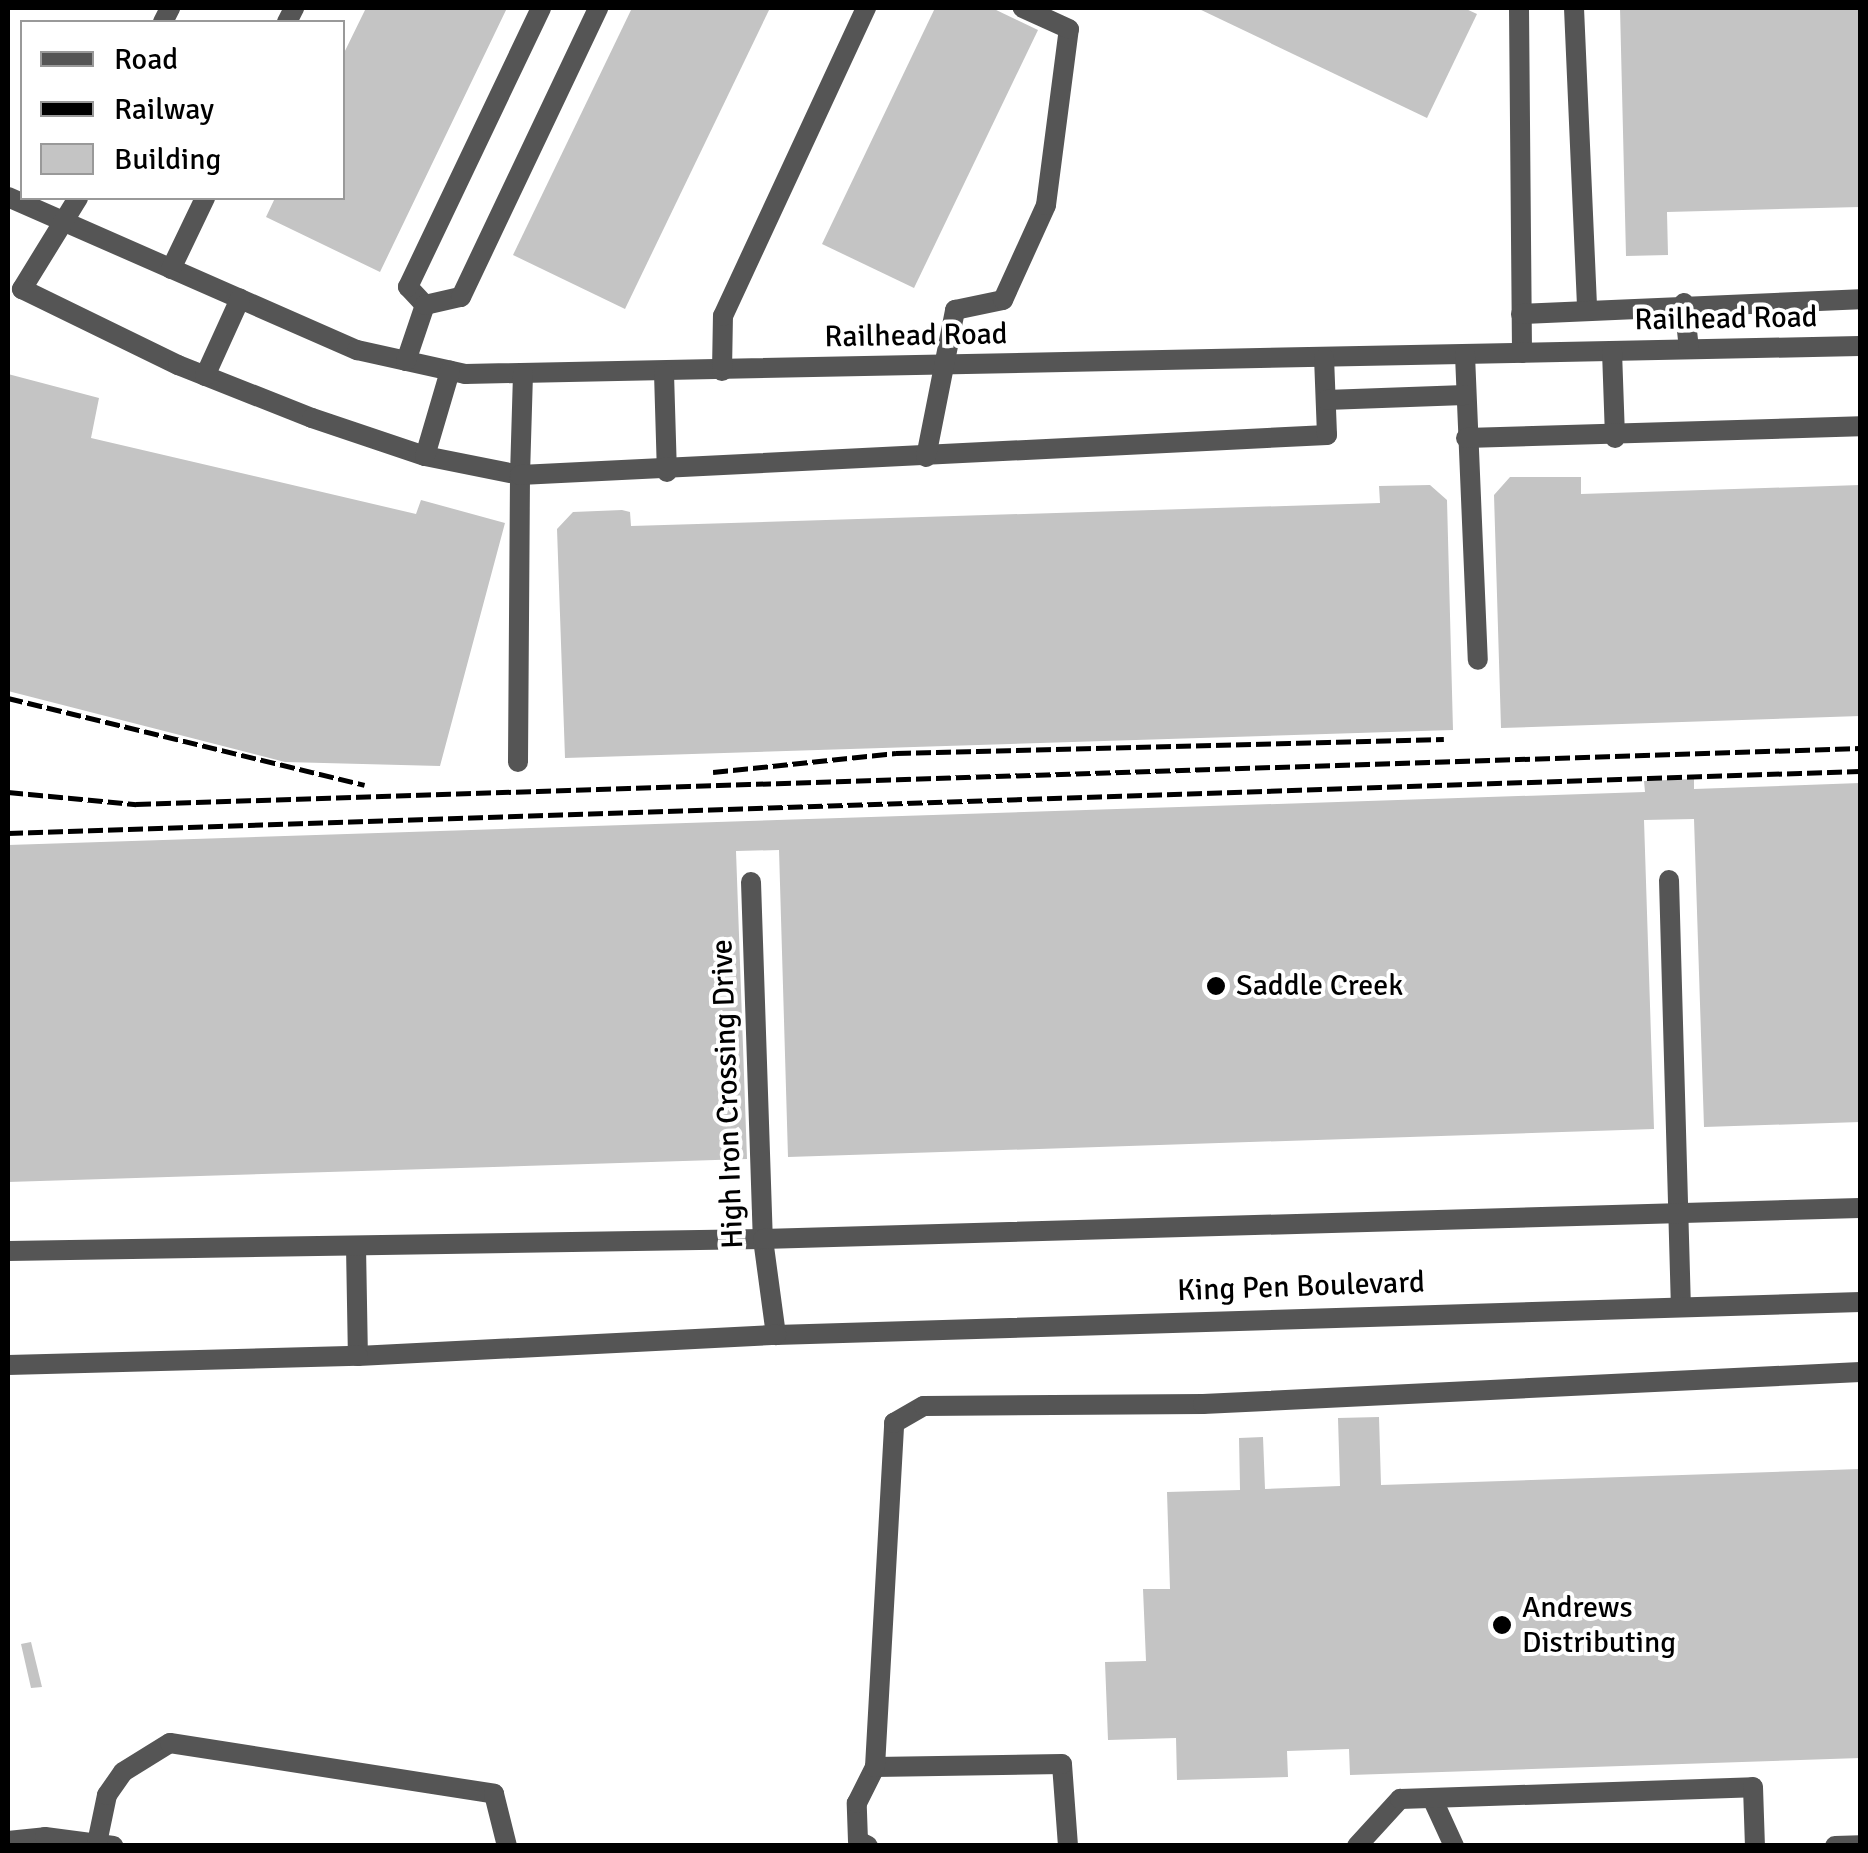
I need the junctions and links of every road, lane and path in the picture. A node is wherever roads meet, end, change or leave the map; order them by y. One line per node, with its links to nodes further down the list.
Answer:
1 (541, 8): 16 (street)
2 (598, 8): 16 (street)
3 (866, 8): 28 (street)
4 (1023, 8): 26 (street)
5 (1519, 8): 18 (street)
6 (1574, 8): 17 (street)
7 (8, 196): 10 (street, Railhead Road)
8 (77, 200): 10 (street)
9 (204, 200): 11 (street)
10 (66, 223): 11 (street, Railhead Road); 12 (street)
11 (171, 269): 14 (street, Railhead Road)
12 (14, 292): 31 (street)
13 (1860, 298): 15 (street)
14 (240, 299): 25 (street, Railhead Road); 31 (street)
15 (1684, 303): 17 (street); 20 (street)
16 (425, 305): 25 (street)
17 (1588, 310): 18 (street)
18 (1521, 314): 22 (street)
19 (1860, 346): 20 (street, Railhead Road)
20 (1689, 350): 21 (street, Railhead Road)
21 (1612, 351): 22 (street, Railhead Road); 36 (street)
22 (1522, 353): 23 (street, Railhead Road)
23 (1465, 355): 24 (street, Railhead Road); 32 (street)
24 (1324, 358): 26 (street, Railhead Road); 33 (street)
25 (406, 361): 27 (street, Railhead Road)
26 (941, 365): 28 (street, Railhead Road); 38 (street)
27 (450, 370): 30 (street, Railhead Road); 37 (street)
28 (722, 371): 29 (street, Railhead Road)
29 (664, 373): 30 (street, Railhead Road); 39 (street)
30 (523, 374): 40 (street)
31 (206, 376): 37 (street)
32 (1465, 395): 33 (street); 35 (street)
33 (1326, 400): 38 (street)
34 (1860, 426): 36 (street)
35 (1466, 438): 36 (street); 41 (street)
36 (1615, 438)
37 (425, 456): 40 (street)
38 (926, 457): 39 (street)
39 (667, 472): 40 (street)
40 (520, 475): 42 (street)
41 (1478, 660)
42 (518, 762)
43 (1669, 880): 46 (street)
44 (750, 882): 47 (street, High Iron Crossing Drive)
45 (1860, 1208): 46 (street)
46 (1680, 1213): 47 (street); 51 (street)
47 (762, 1239): 48 (street); 52 (street, High Iron Crossing Drive)
48 (356, 1246): 49 (street); 53 (street)
49 (8, 1252)
50 (1860, 1302): 51 (street, King Pen Boulevard)
51 (1682, 1306): 52 (street, King Pen Boulevard)
52 (776, 1335): 53 (street, King Pen Boulevard)
53 (358, 1356): 54 (street, King Pen Boulevard)
54 (8, 1366)
55 (1860, 1372): 56 (street)
56 (875, 1767): 62 (street); 63 (street)
57 (1432, 1798): 64 (street); 65 (street); 66 (street)
58 (8, 1841): 59 (street)
59 (105, 1844): 61 (street)
60 (1860, 1845): 67 (street)
61 (507, 1846)
62 (868, 1846)
63 (1068, 1846)
64 (1357, 1846)
65 (1454, 1846)
66 (1755, 1846)
67 (1835, 1846)

